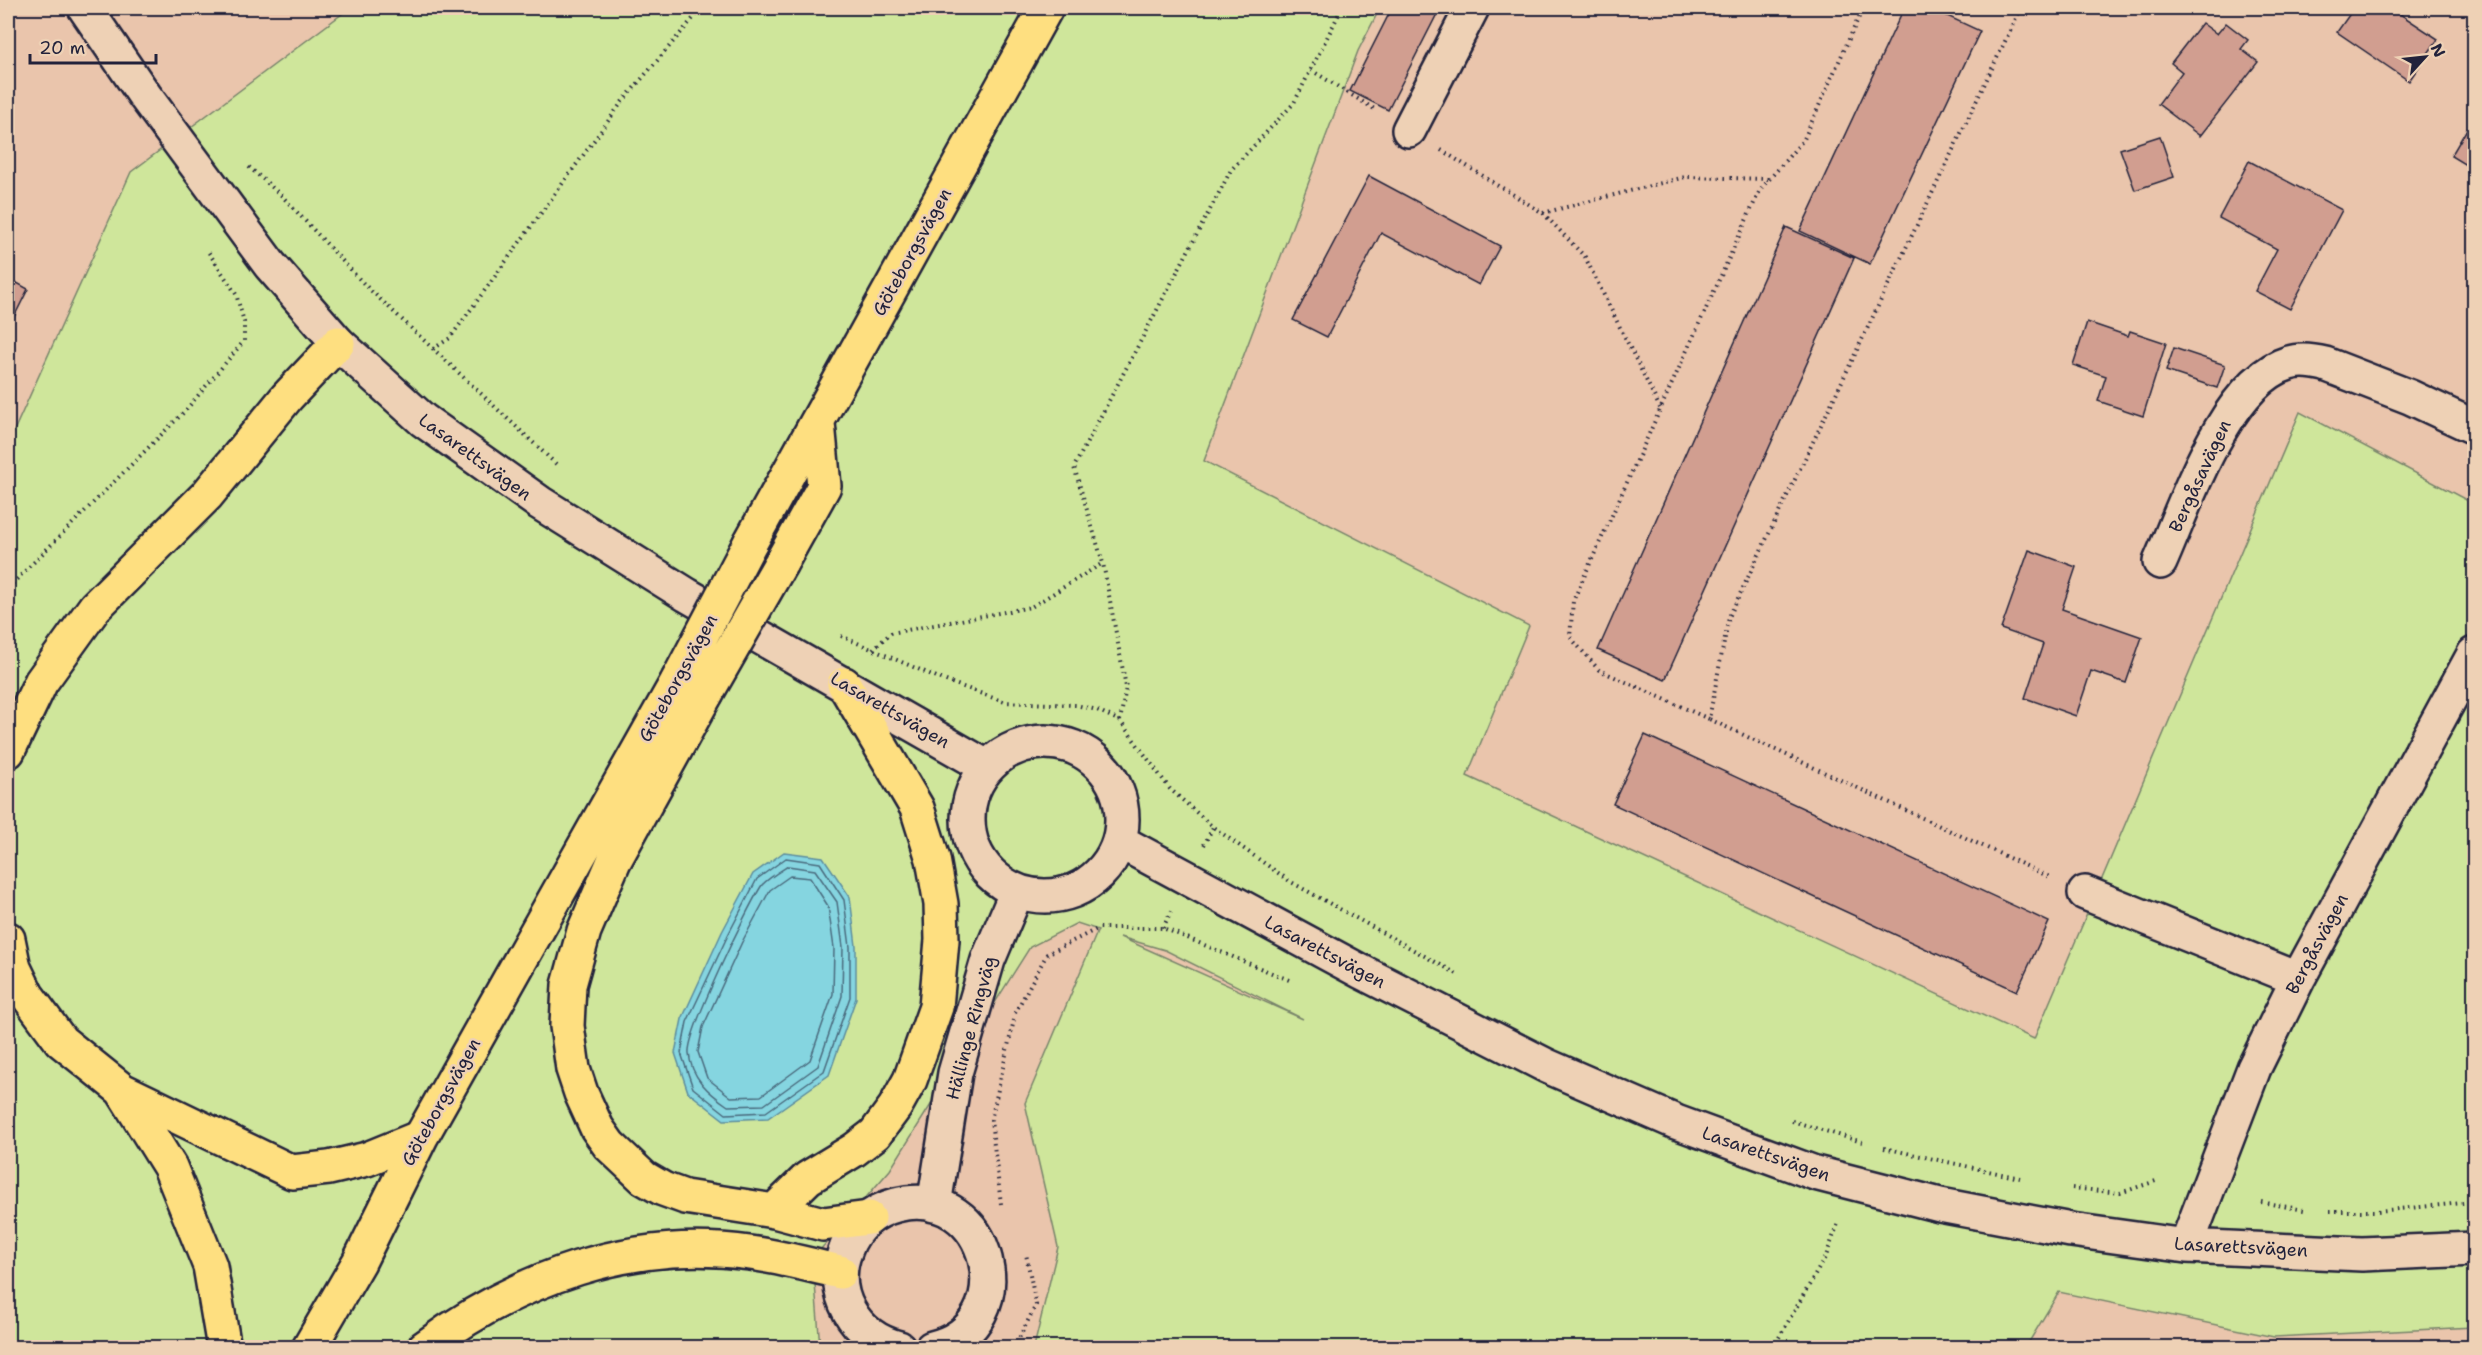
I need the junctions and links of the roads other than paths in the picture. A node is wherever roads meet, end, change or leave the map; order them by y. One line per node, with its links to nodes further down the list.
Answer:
1 (86, 8): 5 (street, Lasarettsvägen)
2 (1046, 8): 6 (main road, Göteborgsvägen)
3 (1472, 8): 4 (street)
4 (1409, 130)
5 (338, 343): 10 (street, Lasarettsvägen); 12 (main road)
6 (818, 423): 11 (main road, Göteborgsvägen, bridge); 11 (main road, bridge)
7 (2475, 427): 8 (street, Bergåsavägen)
8 (2160, 562)
9 (2475, 654): 18 (street, Bergåsvägen)
10 (844, 684): 13 (street, Lasarettsvägen); 22 (main road)
11 (692, 687): 20 (main road, Göteborgsvägen); 22 (main road)
12 (8, 751)
13 (987, 767): 14 (street); 15 (street)
14 (1119, 841): 15 (street); 24 (street, Lasarettsvägen)
15 (1017, 891): 21 (street, Hällinge Ringväg)
16 (2085, 893): 18 (street)
17 (8, 939): 19 (main road)
18 (2298, 979): 24 (street, Bergåsvägen)
19 (122, 1090): 20 (main road); 28 (main road)
20 (421, 1137): 29 (main road, Göteborgsvägen)
21 (934, 1205): 23 (street); 31 (street)
22 (774, 1211): 23 (main road)
23 (869, 1218): 26 (street)
24 (2186, 1246): 25 (street, Lasarettsvägen)
25 (2475, 1249)
26 (840, 1272): 27 (street); 30 (main road)
27 (887, 1346)
28 (224, 1347)
29 (309, 1347)
30 (424, 1347)
31 (932, 1347)

